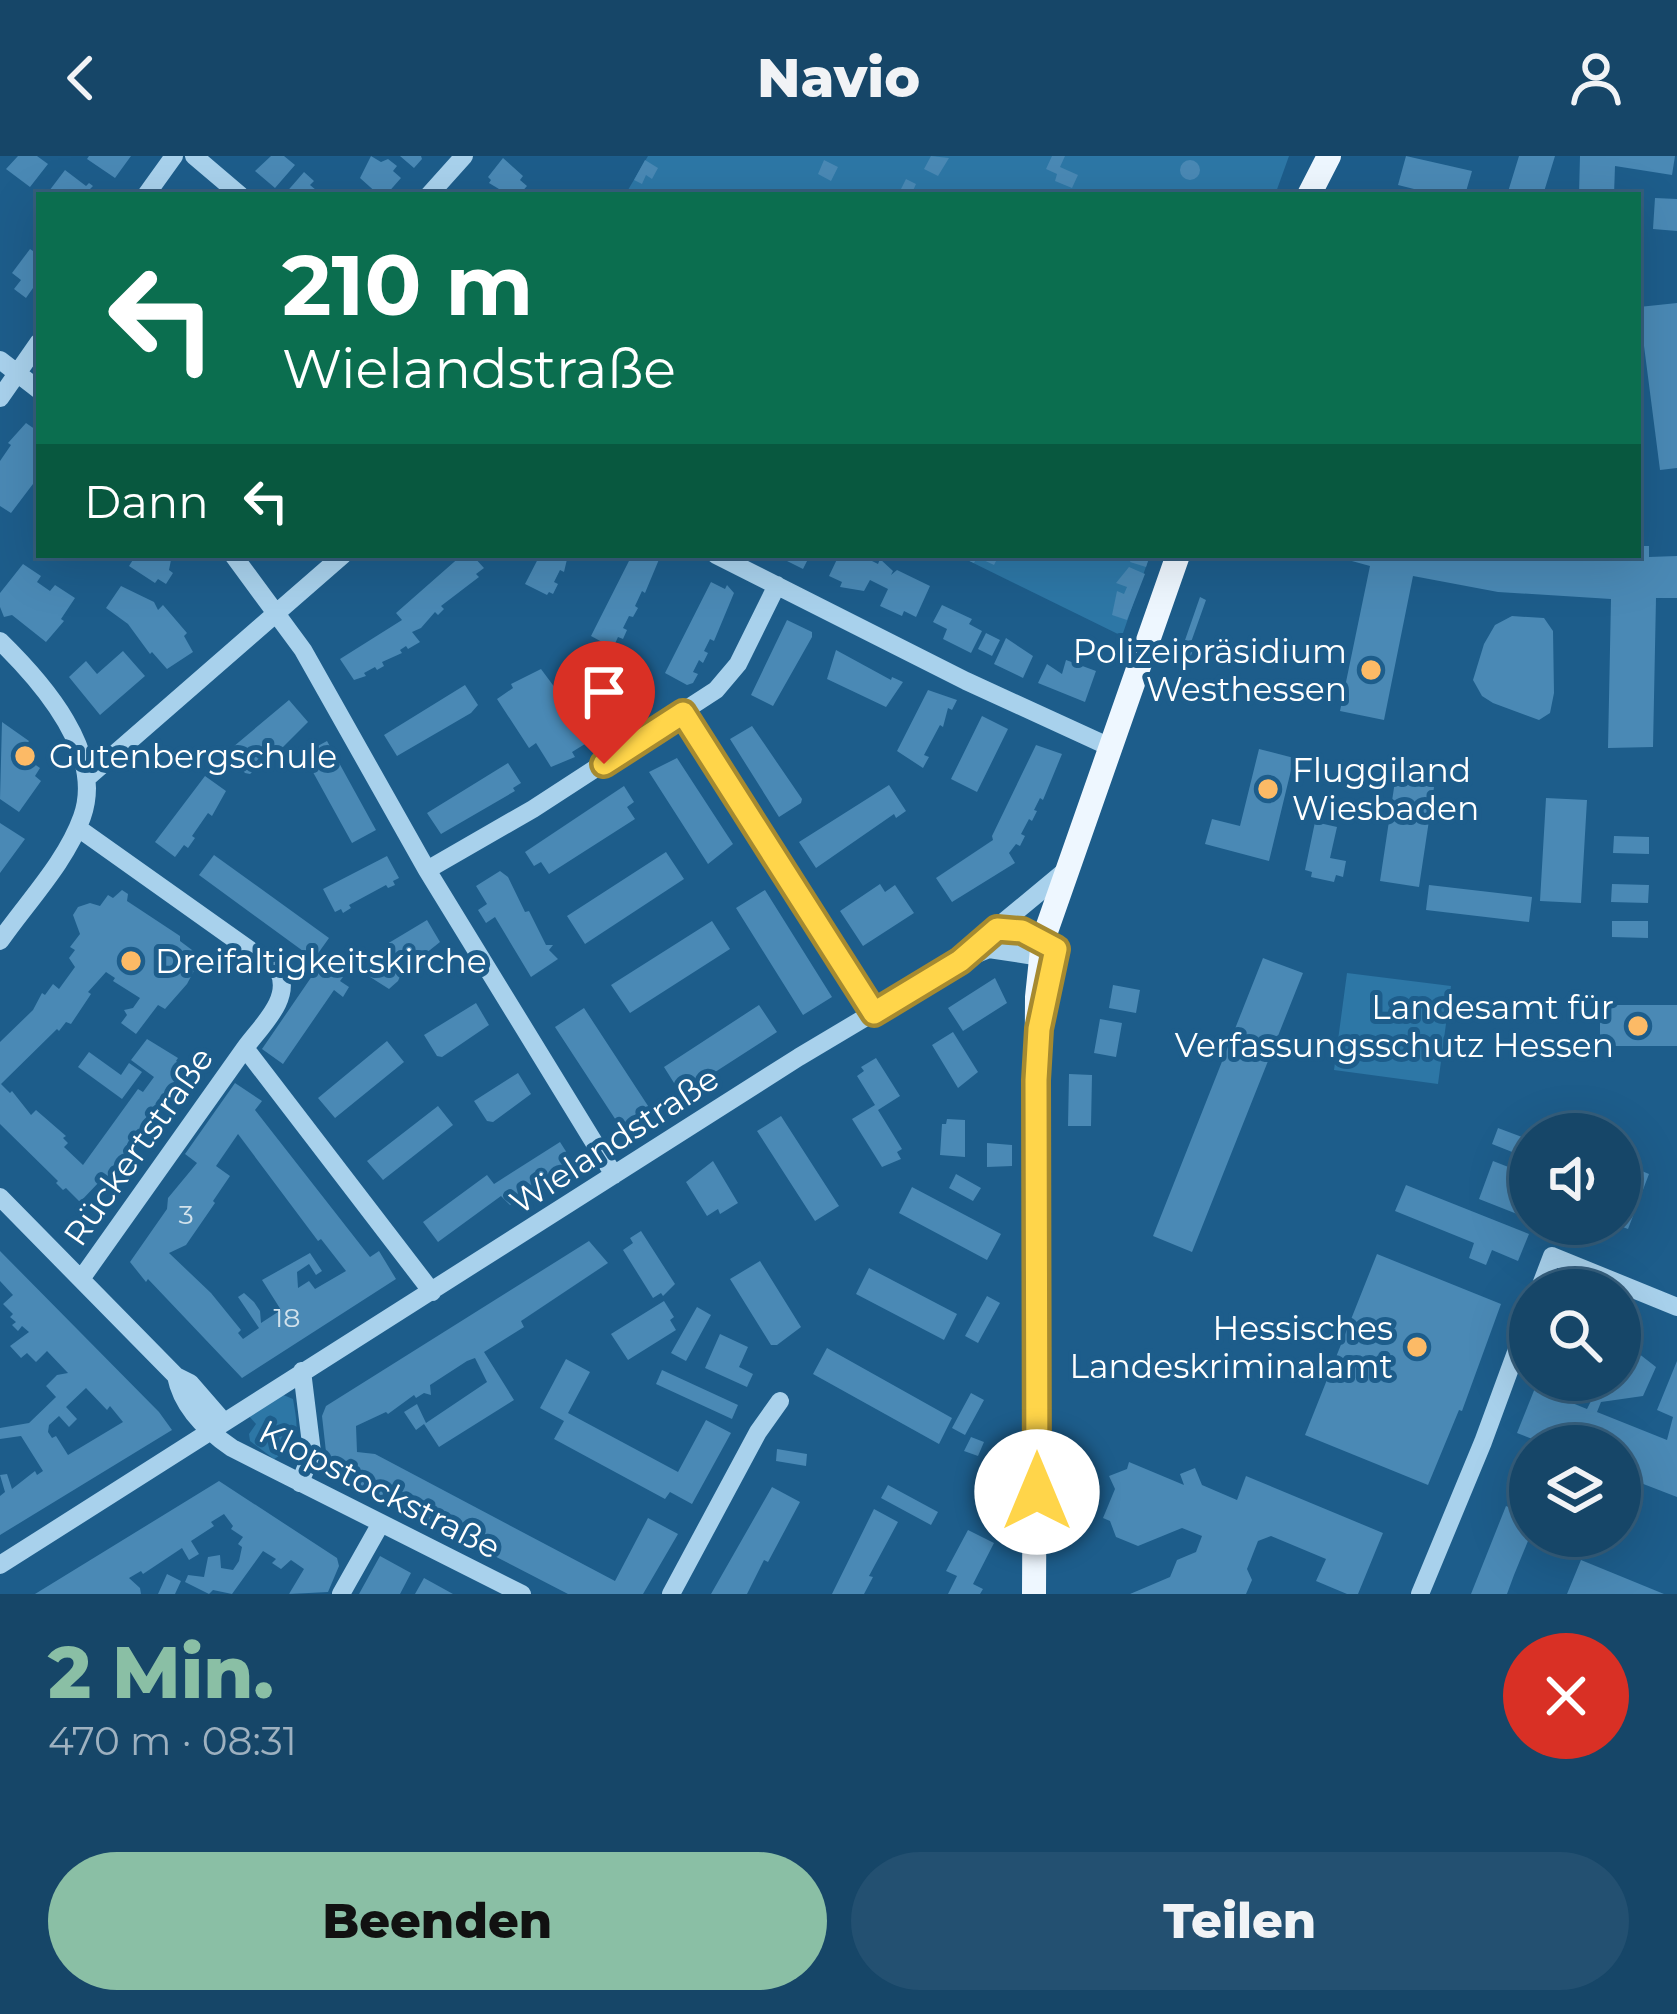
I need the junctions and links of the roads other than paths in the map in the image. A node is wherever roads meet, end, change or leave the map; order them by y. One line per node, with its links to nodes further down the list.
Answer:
1 (174, 156): 6 (street)
2 (194, 156): 7 (street)
3 (464, 156): 8 (street)
4 (1314, 156): 9 (main road)
5 (1329, 156): 10 (main road)
6 (148, 192)
7 (236, 192)
8 (432, 192)
9 (1308, 192)
10 (1309, 192)
11 (36, 346): 13 (street)
12 (0, 359): 13 (street)
13 (17, 373): 14 (street); 15 (street)
14 (36, 388)
15 (0, 398)
16 (234, 558): 21 (street)
17 (340, 558): 21 (street)
18 (722, 558): 20 (street)
19 (1177, 558): 24 (main road)
20 (777, 586): 23 (street); 24 (street)
21 (277, 612): 25 (street); 28 (street)
22 (0, 641): 25 (street)
23 (683, 713): 28 (street); 34 (street)
24 (1110, 747): 27 (main road)
25 (87, 778): 26 (street)
26 (78, 828): 31 (street); 35 (street, Rückertstraße)
27 (1077, 844): 29 (main road); 32 (main road)
28 (427, 870): 36 (street)
29 (1065, 871): 30 (street, Wielandstraße); 32 (main road)
30 (991, 932): 32 (street); 33 (street, Wielandstraße)
31 (0, 940)
32 (1046, 948): 33 (street, Wielandstraße); 54 (main road)
33 (960, 961): 34 (street, Wielandstraße)
34 (874, 1013): 36 (street, Wielandstraße)
35 (245, 1048): 40 (street, Rückertstraße); 41 (street)
36 (614, 1175): 41 (street, Wielandstraße)
37 (0, 1197): 40 (street, Klopstockstraße)
38 (1547, 1269): 39 (street)
39 (1584, 1269)
40 (81, 1280): 47 (street, Klopstockstraße)
41 (432, 1292): 44 (street, Wielandstraße)
42 (1641, 1292): 43 (street)
43 (1677, 1307)
44 (302, 1371): 47 (street, Wielandstraße); 48 (street)
45 (1509, 1371): 55 (street)
46 (780, 1402): 53 (street)
47 (216, 1426): 48 (street, Klopstockstraße); 50 (street, Wielandstraße)
48 (300, 1483): 49 (street, Klopstockstraße)
49 (381, 1522): 51 (street); 52 (street, Klopstockstraße)
50 (0, 1565)
51 (341, 1594)
52 (522, 1594)
53 (671, 1594)
54 (1034, 1594)
55 (1420, 1594)

